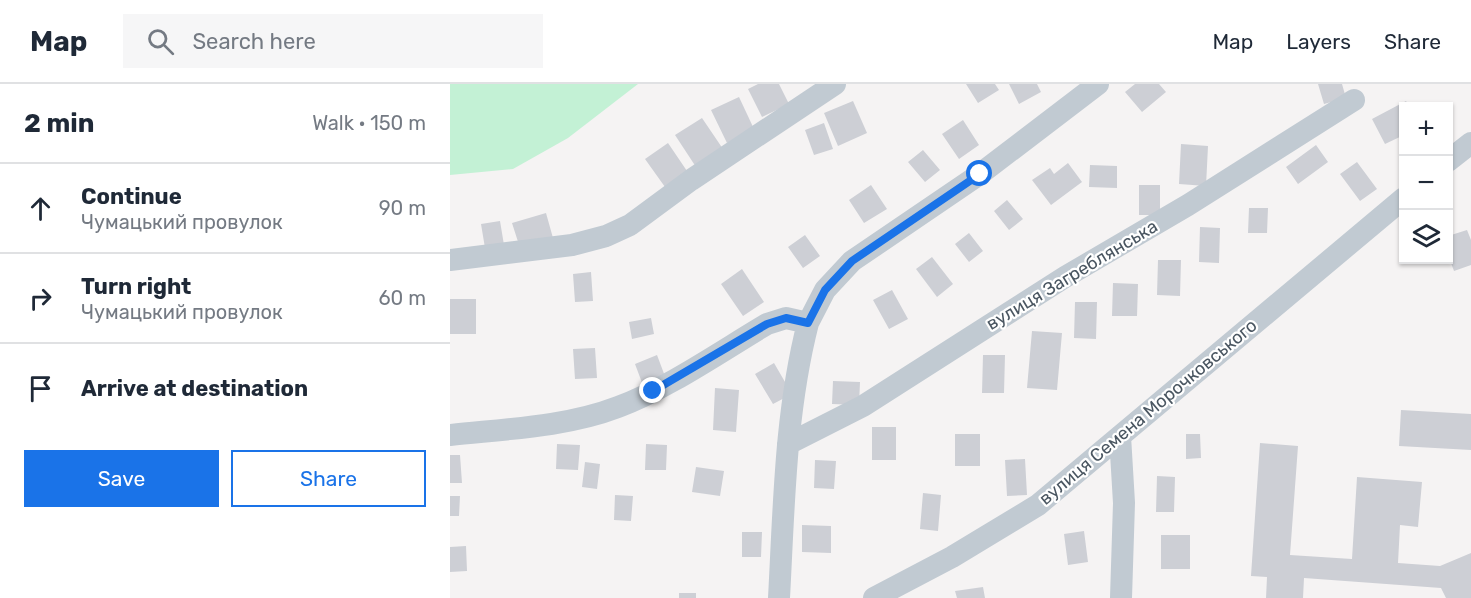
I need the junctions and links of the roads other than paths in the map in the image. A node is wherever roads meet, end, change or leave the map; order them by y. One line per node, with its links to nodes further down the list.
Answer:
1 (835, 84): 7 (street)
2 (1098, 84): 8 (street)
3 (1354, 100): 11 (street, вулиця Загреблянська)
4 (1471, 143): 5 (street)
5 (1453, 158)
6 (1399, 202): 10 (street, вулиця Семена Морочковського)
7 (450, 260)
8 (808, 323): 9 (street); 11 (street)
9 (450, 435)
10 (1120, 436): 13 (street, вулиця Семена Морочковського); 14 (street)
11 (788, 444): 12 (street)
12 (779, 598)
13 (874, 598)
14 (1121, 598)

